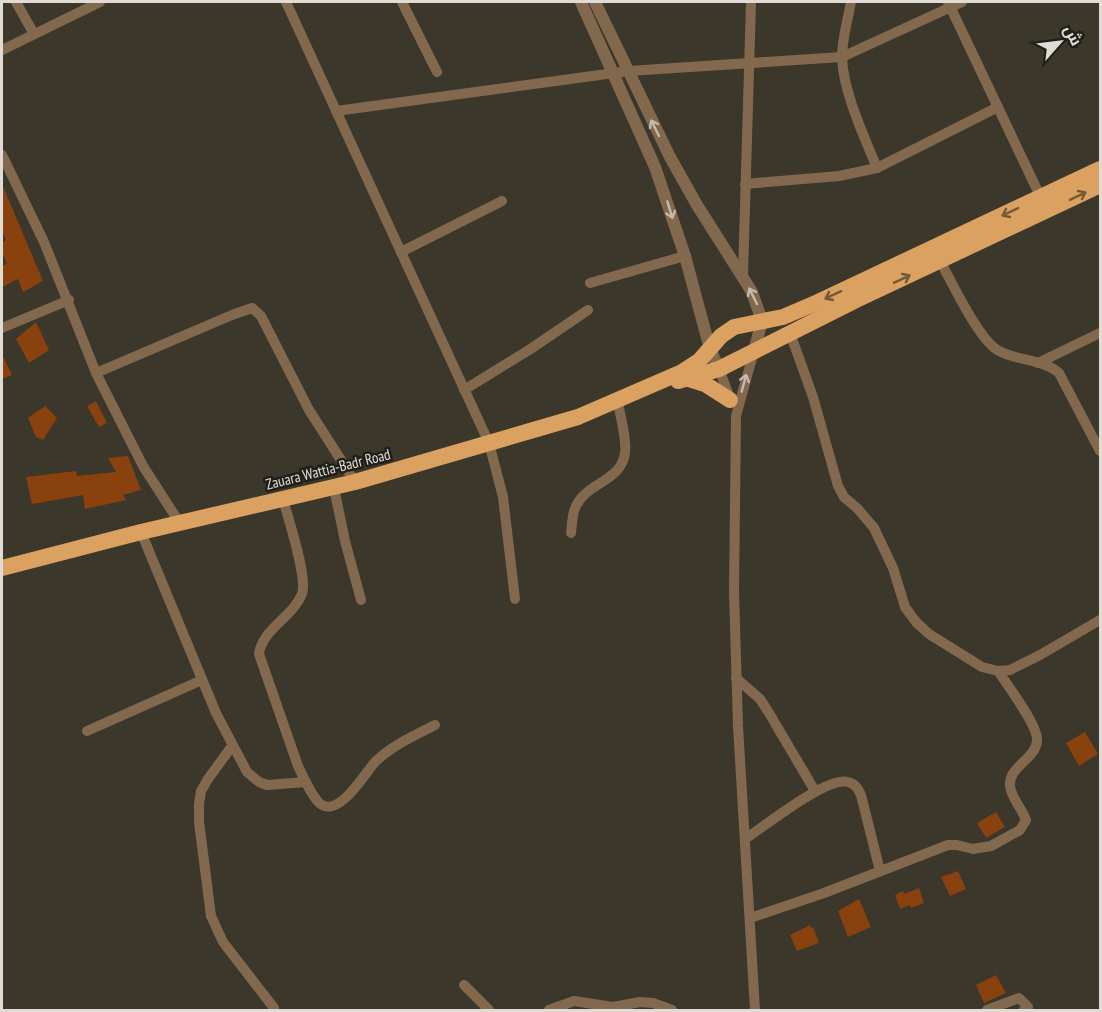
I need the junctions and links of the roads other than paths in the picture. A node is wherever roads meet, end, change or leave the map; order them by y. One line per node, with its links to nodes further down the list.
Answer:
1 (16, 2): 11 (street)
2 (100, 2): 11 (street)
3 (286, 2): 19 (street)
4 (402, 2): 16 (street)
5 (582, 2): 17 (street)
6 (595, 2): 15 (street)
7 (751, 2): 14 (street)
8 (851, 2): 13 (street)
9 (962, 2): 10 (street)
10 (949, 4): 13 (street); 18 (street)
11 (34, 34): 12 (street)
12 (2, 50)
13 (842, 57): 14 (street); 21 (street)
14 (748, 62): 15 (street); 23 (street)
15 (629, 71): 17 (street); 30 (street, one-way to 15)
16 (437, 72)
17 (613, 72): 19 (street); 28 (street, one-way to 28)
18 (998, 107): 21 (street); 25 (street)
19 (336, 111): 27 (street)
20 (2, 155): 32 (street)
21 (878, 168): 23 (street)
22 (1101, 169): 25 (highway)
23 (745, 184): 30 (street)
24 (1101, 185): 29 (highway, one-way to 24)
25 (1041, 198): 34 (highway, one-way to 34)
26 (502, 201): 27 (street)
27 (401, 252): 45 (street)
28 (685, 256): 31 (street); 38 (street)
29 (940, 261): 36 (highway, one-way to 29); 40 (street)
30 (743, 275): 34 (street, one-way to 30)
31 (590, 283)
32 (69, 300): 35 (street); 42 (street)
33 (588, 310): 45 (street)
34 (762, 321): 38 (highway); 39 (street)
35 (2, 328)
36 (790, 333): 39 (highway); 60 (street)
37 (1101, 333): 40 (street)
38 (710, 349): 41 (street); 44 (highway)
39 (754, 351): 41 (highway); 47 (street, one-way to 39)
40 (1038, 363): 49 (street)
41 (719, 369): 43 (highway); 47 (street)
42 (96, 373): 50 (street); 53 (street)
43 (689, 379): 44 (highway); 47 (highway)
44 (656, 385): 46 (highway, Zauara Wattia-Badr Road)
45 (464, 390): 48 (street)
46 (618, 402): 48 (highway, Zauara Wattia-Badr Road); 55 (street)
47 (733, 408): 61 (street)
48 (489, 443): 50 (highway, Zauara Wattia-Badr Road); 57 (street)
49 (1100, 448)
50 (356, 482): 51 (highway, Zauara Wattia-Badr Road)
51 (334, 488): 52 (highway, Zauara Wattia-Badr Road); 58 (street)
52 (283, 499): 53 (highway, Zauara Wattia-Badr Road); 66 (street)
53 (180, 522): 54 (highway, Zauara Wattia-Badr Road)
54 (141, 532): 56 (highway, Zauara Wattia-Badr Road); 62 (street)
55 (571, 533)
56 (2, 568)
57 (515, 599)
58 (361, 600)
59 (1101, 620): 60 (street)
60 (998, 671): 69 (street)
61 (736, 678): 67 (street); 68 (street)
62 (202, 680): 64 (street); 65 (street)
63 (435, 724): 66 (street)
64 (87, 731)
65 (232, 746): 66 (street); 72 (street)
66 (306, 782)
67 (815, 791): 68 (street); 69 (street)
68 (745, 839): 70 (street)
69 (880, 871): 70 (street)
70 (750, 918): 76 (street)
71 (464, 986): 73 (street)
72 (274, 1008)
73 (489, 1011)
74 (549, 1011): 75 (street)
75 (672, 1011)
76 (754, 1011)
77 (987, 1011): 78 (street)
78 (1024, 1011)

